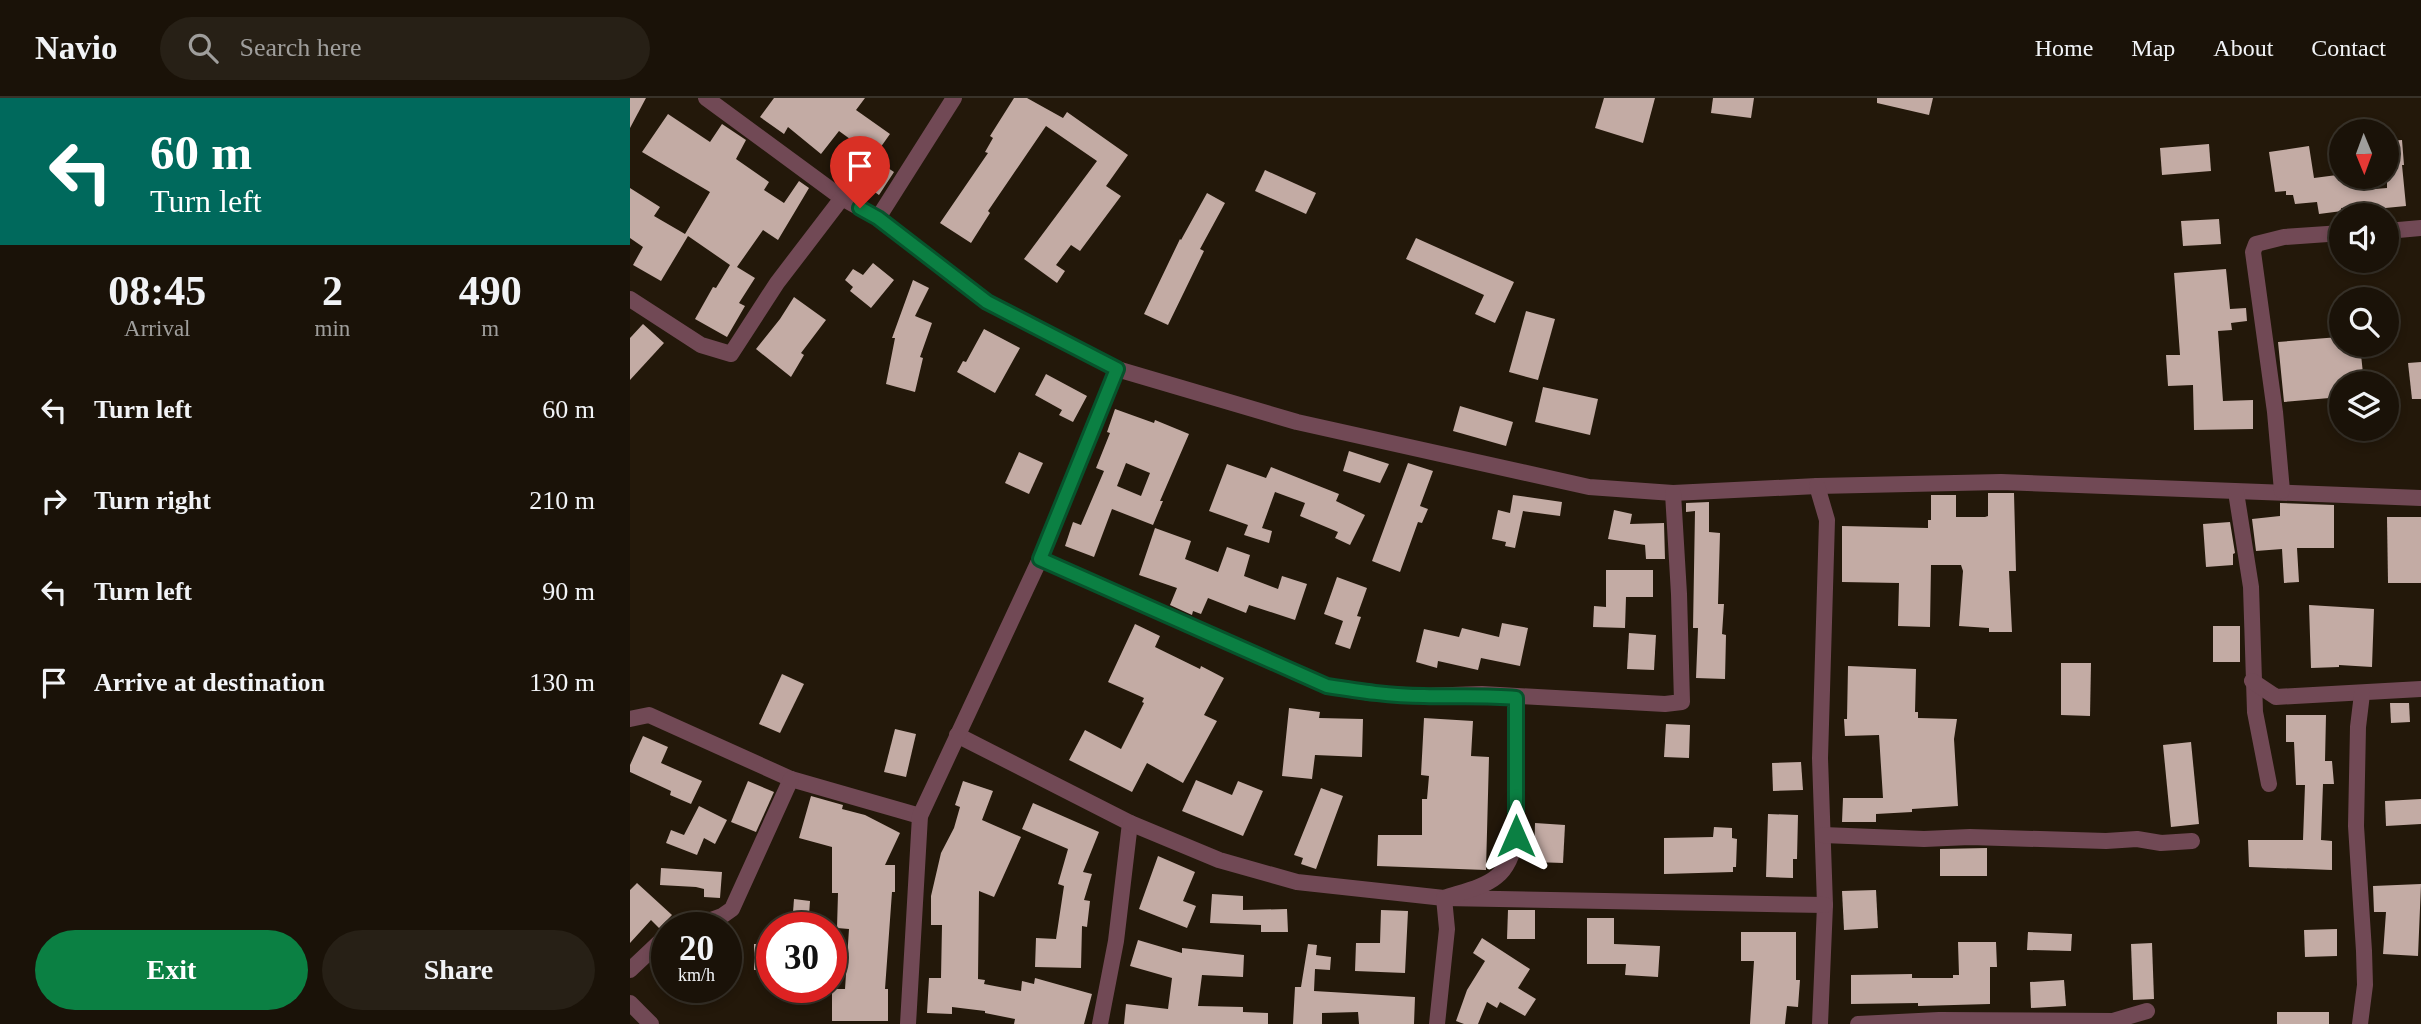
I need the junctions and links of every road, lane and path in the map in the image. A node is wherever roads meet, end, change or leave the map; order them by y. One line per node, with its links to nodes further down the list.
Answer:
1 (706, 98): 3 (street)
2 (954, 98): 4 (street)
3 (842, 198): 4 (street); 8 (street)
4 (878, 218): 9 (street)
5 (2421, 229): 6 (street)
6 (2399, 230)
7 (2329, 234): 11 (street)
8 (630, 299)
9 (1117, 369): 13 (street); 15 (street)
10 (1817, 486): 12 (street); 13 (street); 26 (street)
11 (2282, 491): 12 (street); 14 (street)
12 (2236, 492): 16 (street)
13 (1673, 493): 19 (street)
14 (2421, 498)
15 (1040, 559): 19 (street); 21 (street)
16 (2252, 681): 18 (street); 23 (street)
17 (2421, 689): 18 (street)
18 (2362, 694): 41 (street)
19 (1516, 698): 28 (street)
20 (630, 719): 22 (street)
21 (957, 735): 24 (street); 25 (street)
22 (792, 779): 24 (street); 30 (street)
23 (2269, 784)
24 (920, 816): 36 (street)
25 (1130, 824): 28 (street); 37 (street)
26 (1823, 835): 27 (street); 29 (street)
27 (2192, 841)
28 (1444, 898): 29 (street); 38 (street)
29 (1825, 905): 39 (street)
30 (728, 912)
31 (651, 950): 32 (street)
32 (630, 970)
33 (630, 1003): 35 (street)
34 (2147, 1011): 40 (street)
35 (651, 1024)
36 (908, 1024)
37 (1100, 1024)
38 (1437, 1024)
39 (1820, 1024)
40 (1857, 1024)
41 (2360, 1024)

